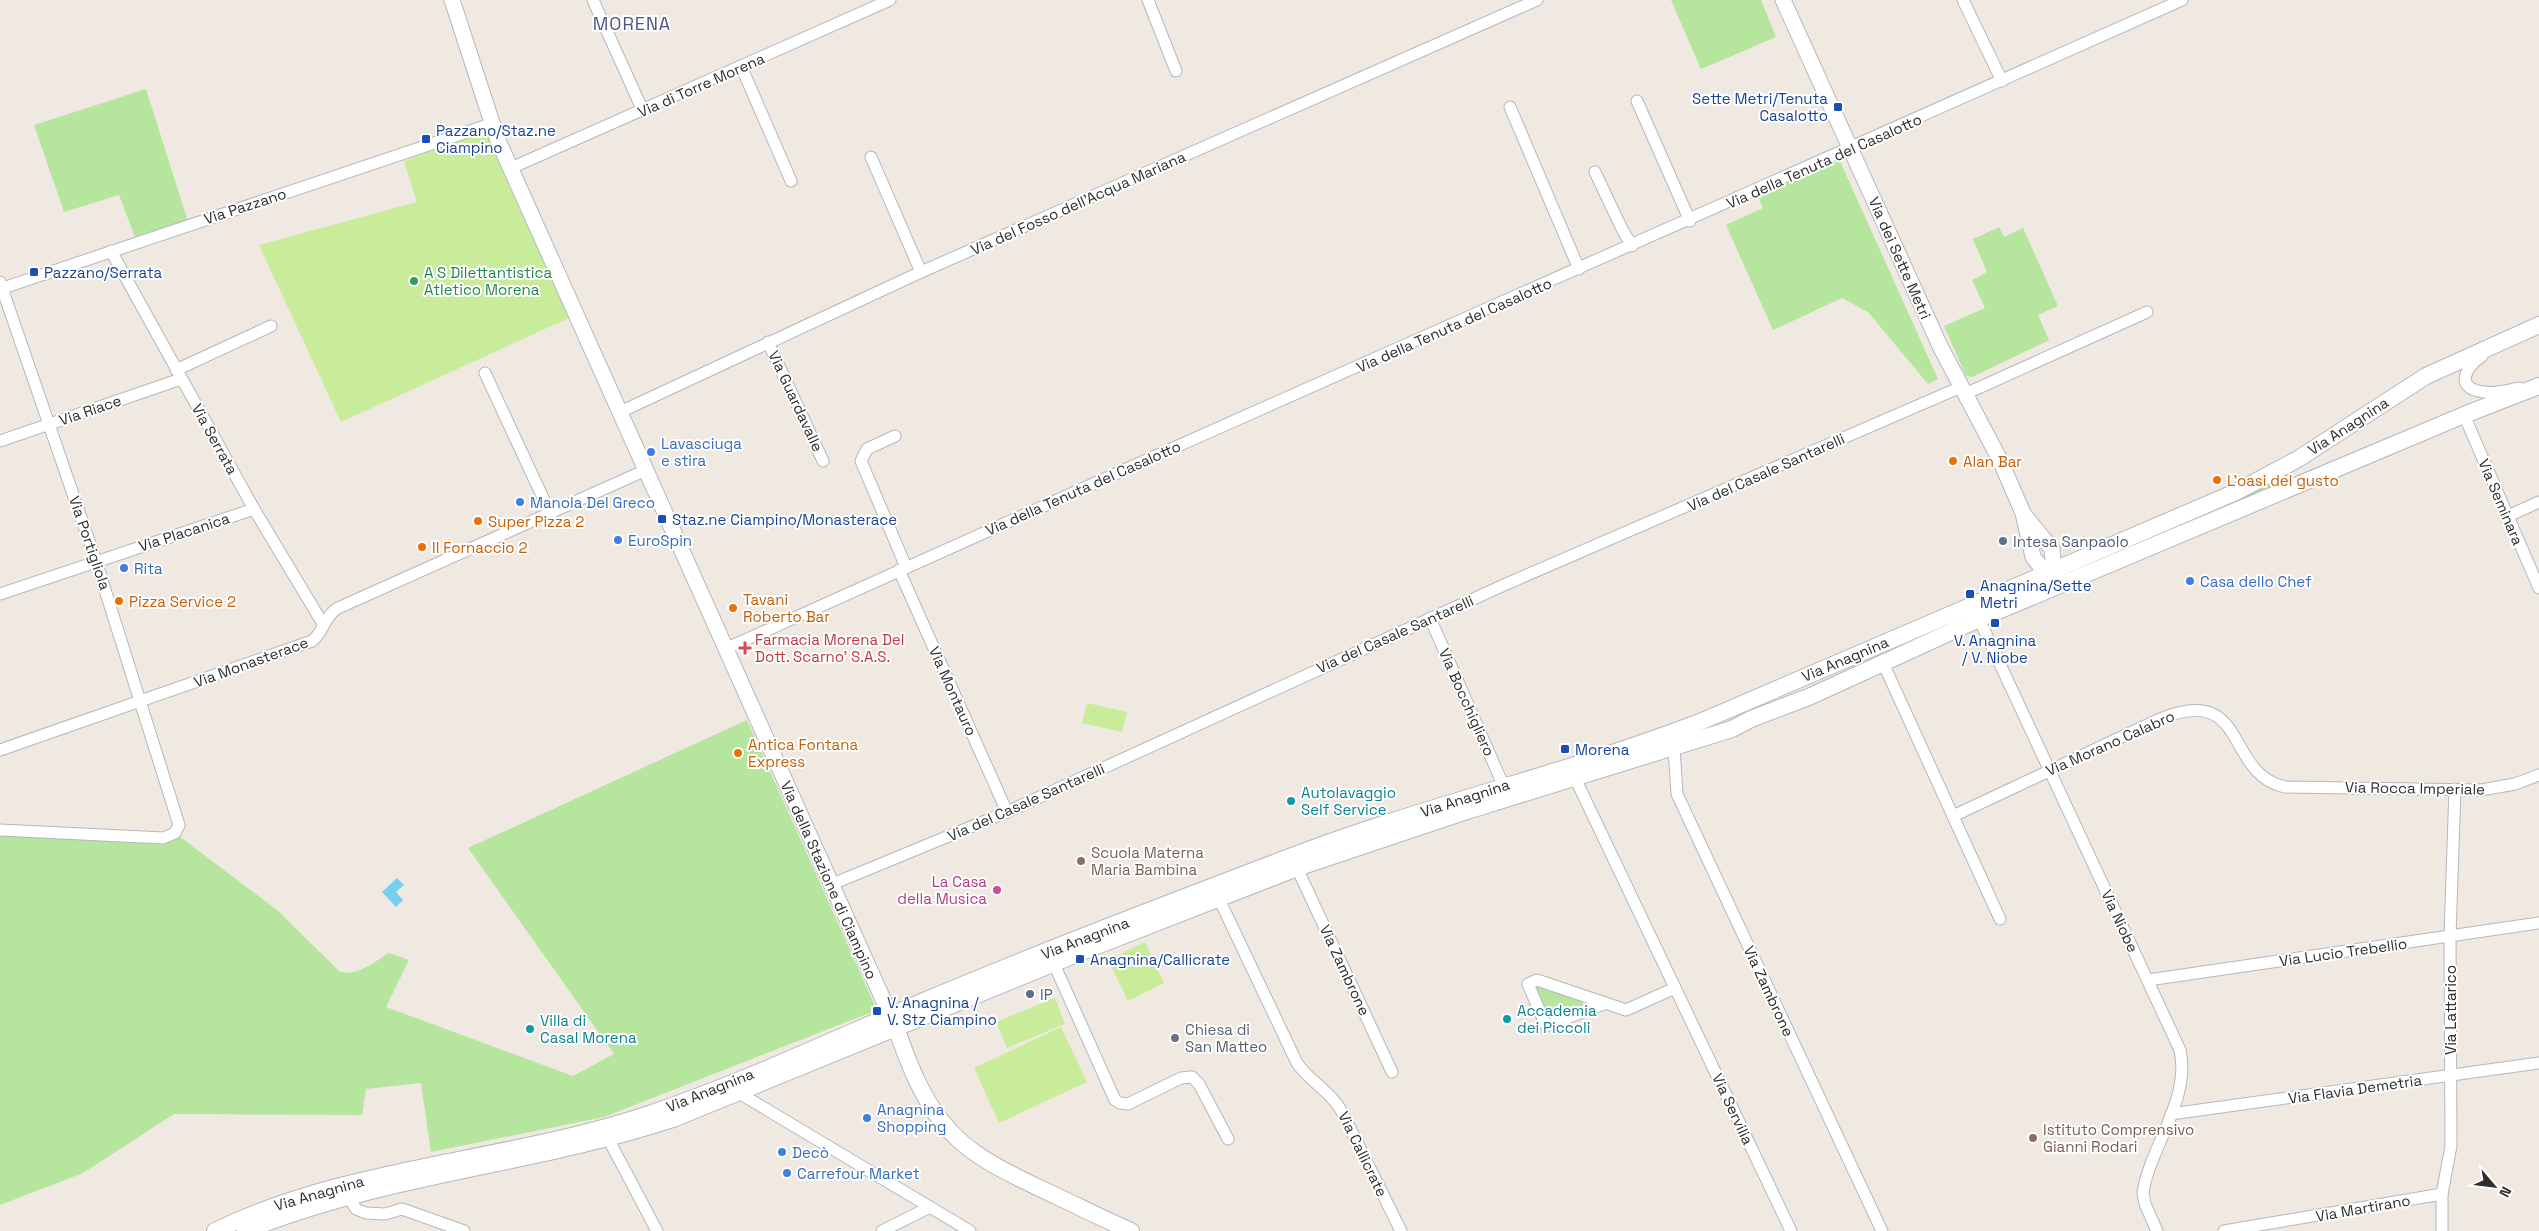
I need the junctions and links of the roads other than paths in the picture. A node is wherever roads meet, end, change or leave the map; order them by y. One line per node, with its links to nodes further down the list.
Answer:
1 (452, 0): 15 (street, Via della Stazione di Ciampino)
2 (593, 0): 14 (street)
3 (890, 0): 9 (street, Via di Torre Morena)
4 (1148, 0): 10 (street)
5 (1537, 0): 25 (street, Via del Fosso dell'Acqua Mariana)
6 (1783, 0): 16 (street, Via dei Sette Metri)
7 (1963, 0): 11 (street)
8 (2182, 0): 11 (street, Via della Tenuta del Casalotto)
9 (741, 66): 14 (street, Via di Torre Morena); 20 (street)
10 (1176, 71)
11 (2002, 81): 16 (street, Via della Tenuta del Casalotto)
12 (1637, 101): 21 (street)
13 (1510, 107): 24 (street)
14 (643, 110): 18 (street, Via di Torre Morena)
15 (491, 124): 18 (street, Via della Stazione di Ciampino); 23 (street, Via Pazzano)
16 (1852, 149): 21 (street, Via della Tenuta del Casalotto); 34 (street, Via dei Sette Metri)
17 (871, 158): 25 (street)
18 (511, 168): 35 (street, Via della Stazione di Ciampino)
19 (1595, 172): 22 (street)
20 (791, 181)
21 (1690, 221): 22 (street, Via della Tenuta del Casalotto)
22 (1632, 246): 24 (street, Via della Tenuta del Casalotto)
23 (111, 251): 26 (street, Via Pazzano); 32 (street, Via Serrata)
24 (1579, 270): 47 (street, Via della Tenuta del Casalotto)
25 (921, 272): 30 (street, Via del Fosso dell'Acqua Mariana)
26 (1, 287): 37 (street, Via Portigliola)
27 (2147, 312): 34 (street, Via del Casale Santarelli)
28 (2539, 325): 33 (street); 48 (main road, Via Anagnina)
29 (271, 326): 32 (street, Via Riace)
30 (768, 342): 35 (street, Via del Fosso dell'Acqua Mariana); 40 (street, Via Guardavalle)
31 (485, 373): 44 (street)
32 (178, 374): 37 (street, Via Riace); 43 (street, Via Serrata)
33 (2539, 386): 36 (main road, Via Anagnina)
34 (1963, 390): 48 (street, Via dei Sette Metri); 51 (street, Via del Casale Santarelli)
35 (620, 412): 41 (street, Via della Stazione di Ciampino)
36 (2464, 415): 45 (street, Via Seminara); 48 (main road, Via Anagnina)
37 (49, 424): 39 (street, Via Riace); 46 (street, Via Portigliola)
38 (896, 436): 47 (street, Via Montauro)
39 (0, 441)
40 (823, 461)
41 (646, 470): 44 (street, Via Monasterace); 54 (street, Via della Stazione di Ciampino)
42 (2539, 502): 45 (street)
43 (254, 509): 46 (street, Via Placanica); 53 (street, Via Serrata)
44 (550, 513): 53 (street, Via Monasterace)
45 (2506, 516): 49 (street, Via Seminara)
46 (96, 561): 50 (street, Via Placanica); 57 (street, Via Portigliola)
47 (902, 568): 54 (street, Via della Tenuta del Casalotto); 67 (street, Via Montauro)
48 (2057, 578): 52 (main road, Via Anagnina); 56 (main road, Via Anagnina)
49 (2539, 588)
50 (0, 594)
51 (1430, 618): 65 (street, Via Bocchigliero); 67 (street, Via del Casale Santarelli)
52 (1980, 619): 55 (main road, Via Anagnina); 62 (street, Via Niobe)
53 (323, 624): 57 (street, Via Monasterace)
54 (726, 649): 71 (street, Via della Stazione di Ciampino)
55 (1883, 663): 58 (main road, Via Anagnina); 68 (street)
56 (1779, 687): 58 (street); 65 (main road, Via Anagnina)
57 (142, 702): 60 (street, Via Monasterace); 69 (street, Via Portigliola)
58 (1781, 709): 59 (main road, Via Anagnina)
59 (1674, 748): 64 (main road, Via Anagnina); 104 (street, Via Zambrone)
60 (0, 750)
61 (2249, 763): 62 (street, Via Morano Calabro); 66 (street, Via Rocca Imperiale)
62 (2049, 770): 68 (street, Via Morano Calabro); 77 (street, Via Niobe)
63 (2539, 775): 66 (street, Via Rocca Imperiale)
64 (1575, 778): 70 (main road, Via Anagnina); 78 (street, Via Servilia)
65 (1506, 785): 81 (main road, Via Anagnina)
66 (2455, 789): 75 (street, Via Lattarico)
67 (1007, 812): 71 (street, Via del Casale Santarelli)
68 (1953, 816): 73 (street)
69 (0, 830)
70 (1297, 868): 72 (main road, Via Anagnina); 85 (street, Via Zambrone)
71 (830, 885): 81 (street, Via della Stazione di Ciampino)
72 (1219, 899): 76 (main road, Via Anagnina); 102 (street, Via Callicrate)
73 (2000, 919)
74 (2539, 923): 75 (street, Via Lucio Trebellio)
75 (2450, 936): 77 (street, Via Lucio Trebellio); 86 (street, Via Lattarico)
76 (1054, 964): 80 (main road, Via Anagnina); 91 (street)
77 (2148, 980): 88 (street, Via Niobe)
78 (1676, 988): 79 (street); 103 (street, Via Servilia)
79 (1606, 1004): 79 (street)
80 (915, 1020): 81 (main road, Via Anagnina); 83 (main road)
81 (893, 1021): 82 (main road, Via Anagnina); 83 (main road); 89 (main road, Via Anagnina)
82 (860, 1042): 83 (main road); 87 (main road, Via Anagnina)
83 (907, 1058): 101 (main road)
84 (2539, 1064): 86 (street, Via Flavia Demetria)
85 (1392, 1072)
86 (2451, 1077): 88 (street, Via Flavia Demetria); 92 (street, Via Lattarico)
87 (739, 1093): 90 (main road, Via Anagnina); 94 (street)
88 (2171, 1114): 105 (street, Via Niobe)
89 (620, 1124): 90 (street); 95 (main road, Via Anagnina)
90 (610, 1139): 93 (main road, Via Anagnina); 98 (street)
91 (1228, 1140)
92 (2442, 1194): 106 (street, Via Martirano); 107 (street, Via Lattarico)
93 (349, 1197): 96 (main road, Via Anagnina); 97 (street)
94 (930, 1207): 99 (street); 100 (street)
95 (214, 1231)
96 (245, 1231)
97 (464, 1231)
98 (657, 1231)
99 (882, 1231)
100 (970, 1231)
101 (1130, 1231)
102 (1400, 1231)
103 (1791, 1231)
104 (1882, 1231)
105 (2157, 1231)
106 (2224, 1231)
107 (2442, 1231)

